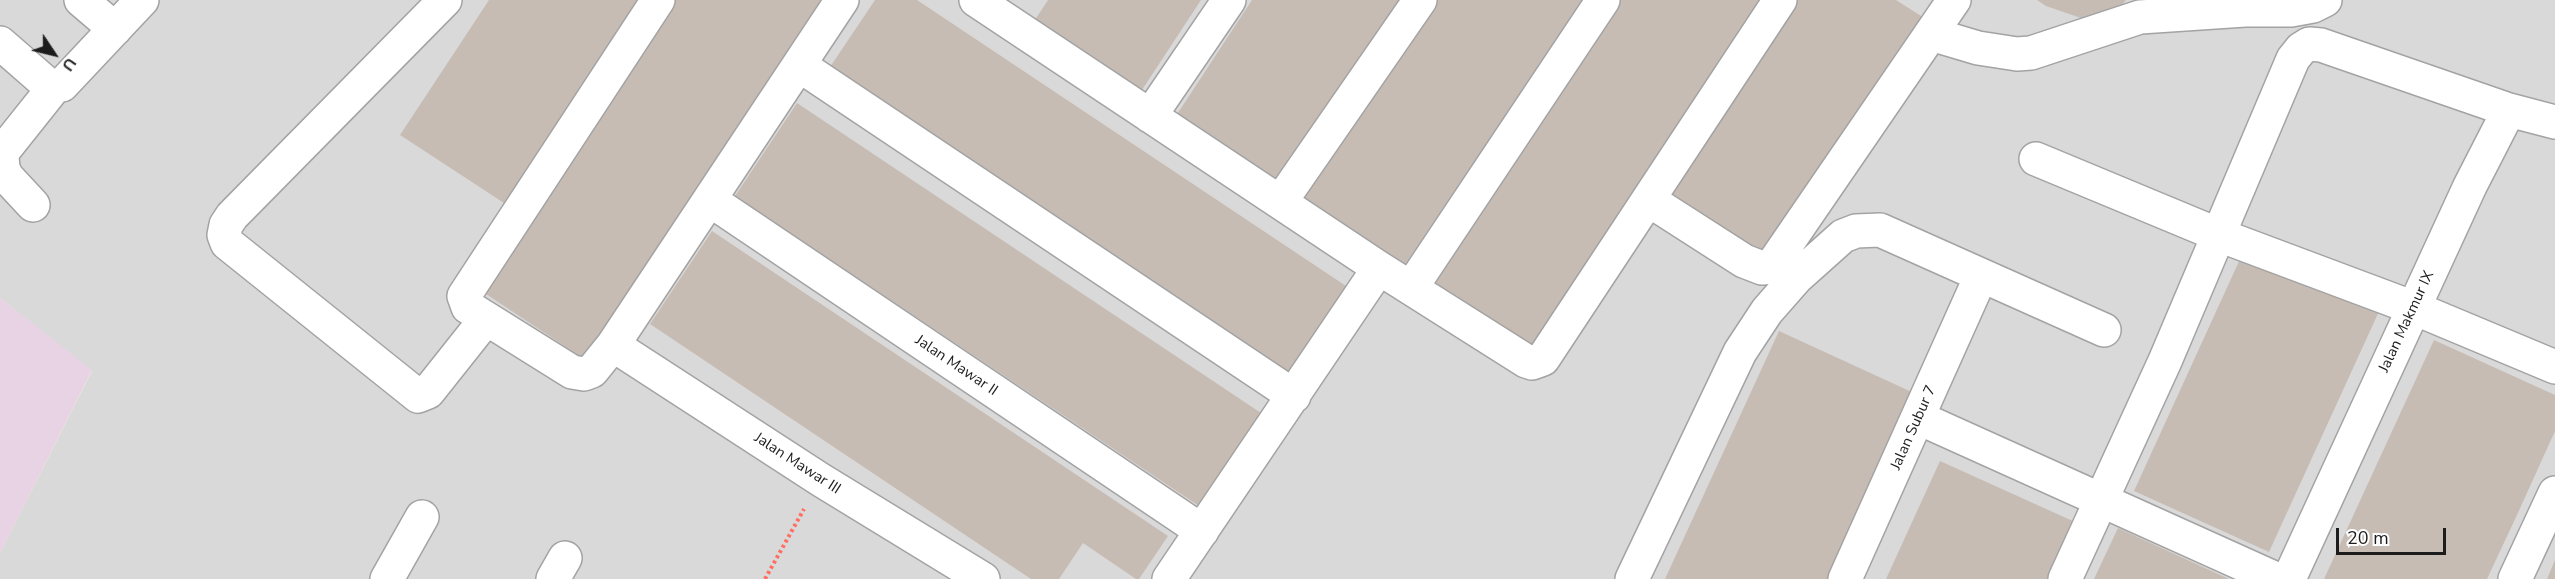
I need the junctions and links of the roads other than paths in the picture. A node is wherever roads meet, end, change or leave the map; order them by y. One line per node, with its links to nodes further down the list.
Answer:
1 (81, 0): 15 (street)
2 (142, 0): 15 (street)
3 (445, 0): 32 (street)
4 (658, 0): 32 (street)
5 (842, 0): 17 (street)
6 (976, 0): 13 (street)
7 (1229, 0): 20 (street)
8 (1420, 0): 25 (street)
9 (1604, 0): 30 (street)
10 (1780, 0): 24 (street)
11 (2325, 0): 12 (street)
12 (2145, 9): 14 (street)
13 (1019, 12): 20 (street)
14 (1938, 12): 24 (street)
15 (115, 29): 18 (street)
16 (0, 43): 18 (street)
17 (799, 65): 23 (street); 36 (street)
18 (55, 86): 26 (street)
19 (2509, 110): 21 (street); 27 (street); 31 (street, Jalan Makmur IX)
20 (1150, 116): 25 (street)
21 (2555, 122)
22 (2036, 159): 27 (street)
23 (710, 200): 34 (street); 41 (street, Jalan Mawar II)
24 (1649, 200): 30 (street)
25 (1281, 201): 28 (street)
26 (33, 205)
27 (2219, 235): 31 (street); 39 (street)
28 (1379, 268): 30 (street); 36 (street)
29 (1981, 276): 33 (street); 37 (street, Jalan Subur 7); 45 (street)
30 (1411, 288)
31 (2414, 308): 35 (street); 49 (street, Jalan Makmur IX)
32 (486, 319): 34 (street)
33 (2104, 330)
34 (613, 345): 43 (street, Jalan Mawar III)
35 (2555, 366)
36 (1294, 396): 41 (street)
37 (1919, 418): 39 (street); 46 (street, Jalan Subur 7)
38 (2555, 493): 50 (street)
39 (2101, 501): 47 (street); 48 (street)
40 (422, 517): 42 (street)
41 (1202, 531): 44 (street)
42 (387, 579)
43 (983, 579)
44 (1170, 579)
45 (1632, 579)
46 (1845, 579)
47 (2065, 579)
48 (2276, 579)
49 (2289, 579)
50 (2515, 579)

